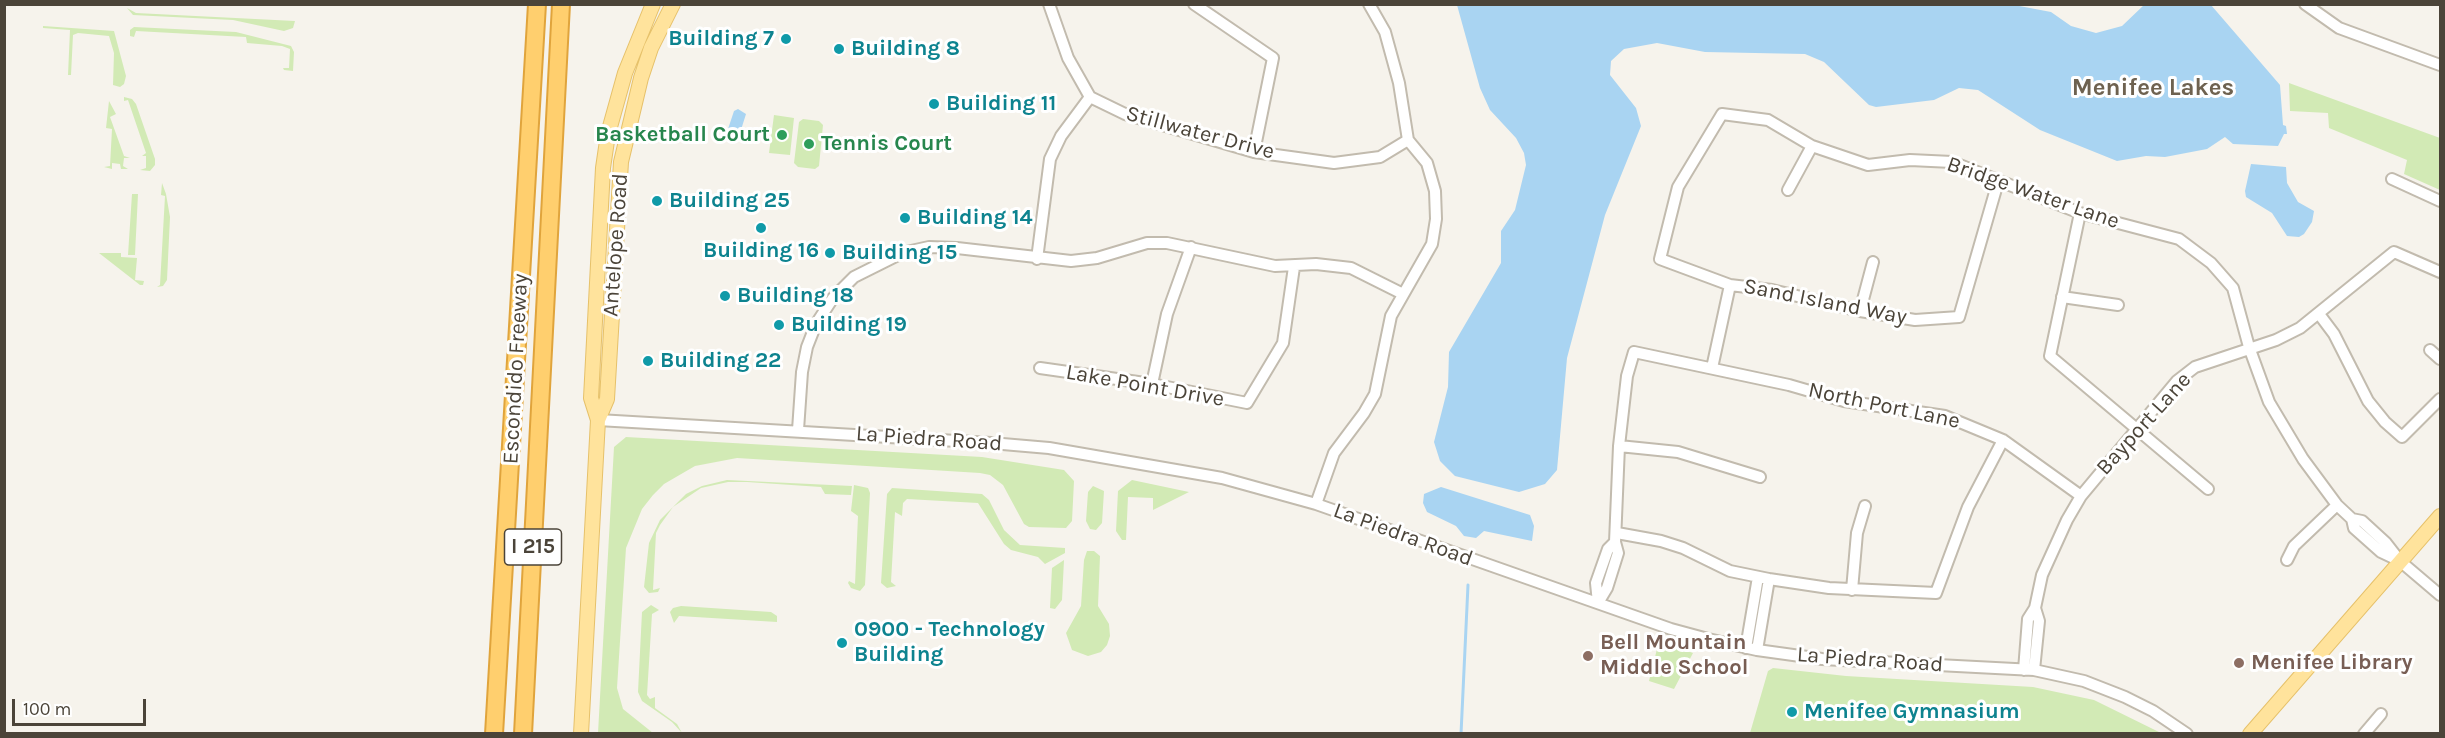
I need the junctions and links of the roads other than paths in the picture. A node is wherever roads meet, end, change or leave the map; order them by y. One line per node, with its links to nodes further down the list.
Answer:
1 (537, 4): 59 (highway, Escondido Freeway / I 215)
2 (653, 4): 37 (main road, Antelope Road)
3 (673, 4): 37 (main road, Antelope Road)
4 (1049, 4): 10 (street)
5 (1194, 4): 13 (street)
6 (1369, 4): 11 (street)
7 (2305, 4): 9 (street)
8 (561, 6): 60 (highway, Escondido Freeway / I 215)
9 (2440, 65)
10 (1090, 97): 13 (street, Stillwater Drive); 20 (street)
11 (1408, 140): 13 (street, Stillwater Drive); 25 (street)
12 (1812, 146): 15 (street, Bridge Water Lane); 16 (street); 24 (street, Bridge Water Lane)
13 (1254, 152)
14 (2391, 179): 17 (street)
15 (1998, 182): 18 (street, Bridge Water Lane); 28 (street, Sand Island Way)
16 (1788, 190)
17 (2440, 201)
18 (2080, 213): 26 (street); 30 (street, Bridge Water Lane)
19 (1191, 247): 20 (street); 22 (street); 35 (street)
20 (1037, 259): 39 (street)
21 (1873, 261): 28 (street)
22 (1294, 267): 25 (street); 35 (street, Lake Point Drive)
23 (2440, 272): 29 (street, Bayport Lane)
24 (1730, 285): 28 (street, Sand Island Way); 34 (street)
25 (1401, 293): 45 (street)
26 (2062, 297): 27 (street); 38 (street)
27 (2118, 304)
28 (1860, 311)
29 (2319, 314): 30 (street, Bayport Lane); 36 (street)
30 (2249, 347): 38 (street, Bayport Lane); 46 (street, Bridge Water Lane)
31 (2430, 350): 32 (street)
32 (2440, 359)
33 (1040, 368): 35 (street, Lake Point Drive)
34 (1712, 368): 40 (street, North Port Lane); 41 (street, North Port Lane)
35 (1152, 384)
36 (2440, 399)
37 (598, 420): 39 (street, La Piedra Road); 61 (main road, Antelope Road)
38 (2137, 429): 43 (street); 44 (street, Bayport Lane)
39 (798, 430): 45 (street, La Piedra Road)
40 (2003, 440): 44 (street, North Port Lane); 53 (street)
41 (1619, 446): 42 (street); 49 (street)
42 (1760, 477)
43 (2208, 489)
44 (2081, 496): 57 (street, Bayport Lane)
45 (1316, 504): 55 (street, La Piedra Road)
46 (2337, 505): 50 (street); 51 (street, Bridge Water Lane)
47 (1865, 506): 53 (street)
48 (2440, 516): 51 (main road)
49 (1616, 537): 52 (street); 55 (street)
50 (2288, 560)
51 (2400, 561): 54 (street, Bridge Water Lane); 63 (main road)
52 (1764, 578): 53 (street); 56 (street)
53 (1852, 590)
54 (2440, 595)
55 (1598, 603): 56 (street, La Piedra Road)
56 (1751, 649): 57 (street, La Piedra Road)
57 (2029, 670): 62 (street, La Piedra Road)
58 (2380, 714): 64 (street)
59 (494, 734)
60 (523, 734)
61 (580, 734)
62 (2187, 734)
63 (2250, 734)
64 (2364, 734)

